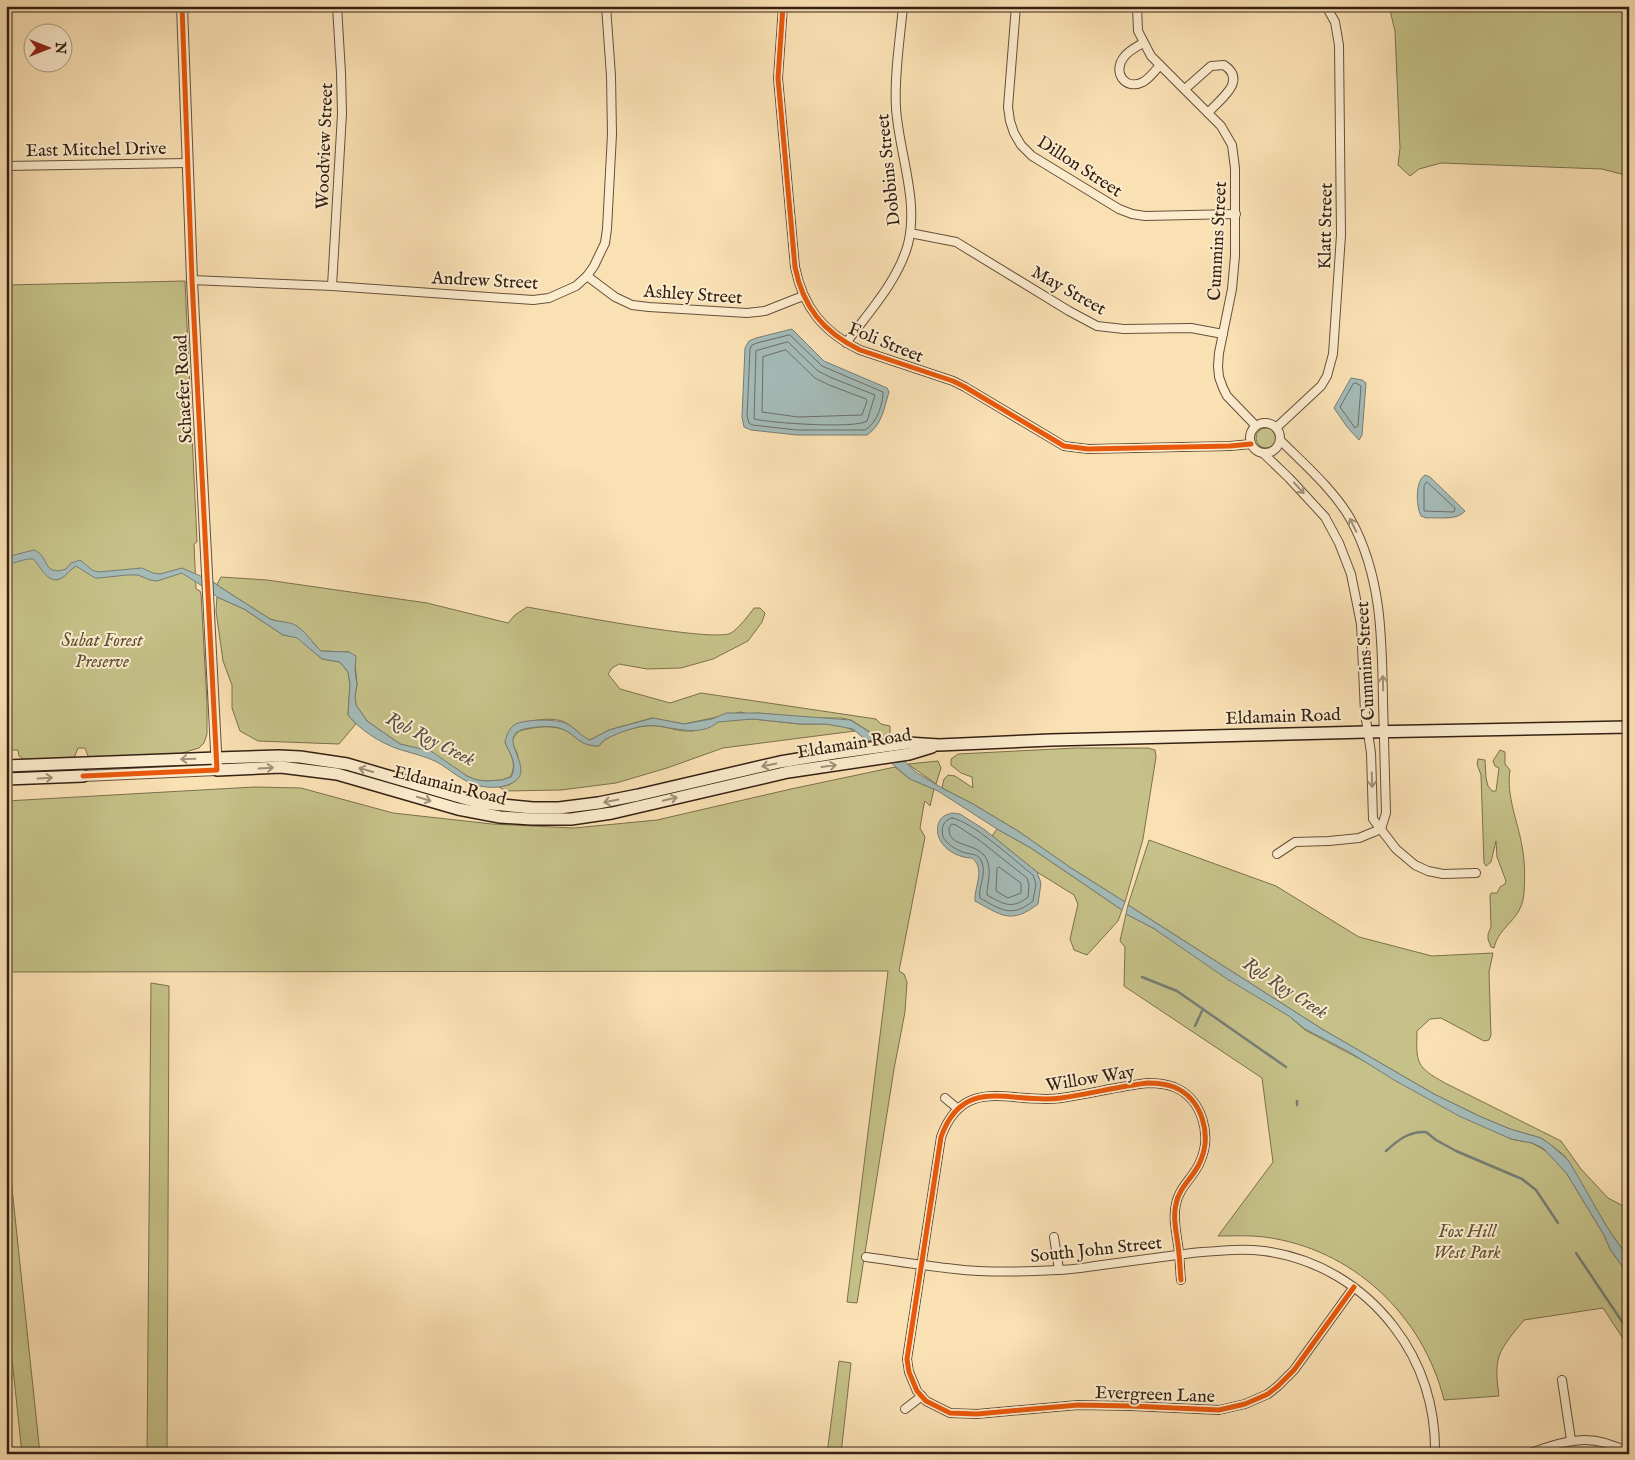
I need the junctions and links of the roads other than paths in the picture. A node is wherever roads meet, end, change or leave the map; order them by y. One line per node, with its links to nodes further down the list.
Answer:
1 (182, 6): 13 (street, Schaefer Road)
2 (337, 6): 19 (street, Woodview Street)
3 (606, 6): 17 (street, Andrew Street)
4 (783, 6): 20 (street, Foli Street)
5 (903, 6): 16 (street, Dobbins Street)
6 (1016, 6): 15 (street, Dillon Street)
7 (1137, 6): 9 (street, Cummins Street)
8 (1326, 6): 24 (street, Klatt Street)
9 (1143, 43): 10 (street, Cummins Street); 10 (street)
10 (1160, 65): 11 (street, Cummins Street)
11 (1185, 89): 12 (street, Cummins Street); 12 (street)
12 (1208, 113): 15 (street, Cummins Street)
13 (187, 163): 14 (street, East Mitchel Drive); 18 (street, Schaefer Road)
14 (6, 166)
15 (1236, 214): 21 (street, Cummins Street)
16 (910, 233): 21 (street, May Street); 22 (street, Dobbins Street)
17 (587, 276): 19 (street, Andrew Street); 20 (street, Ashley Street)
18 (192, 280): 19 (street, Andrew Street); 32 (street, Schaefer Road)
19 (332, 286)
20 (803, 296): 22 (street, Foli Street)
21 (1224, 334): 23 (street, Cummins Street)
22 (846, 343): 26 (street, Foli Street)
23 (1255, 425): 24 (street); 26 (street)
24 (1277, 427): 25 (street)
25 (1280, 440): 27 (street); 29 (street, Cummins Street, one-way to 25)
26 (1251, 444): 27 (street)
27 (1264, 454): 30 (street, Cummins Street, one-way to 30)
28 (1629, 727): 29 (main road, Eldamain Road)
29 (1384, 731): 30 (main road, Eldamain Road); 37 (street, Cummins Street)
30 (1366, 732): 31 (main road, Eldamain Road); 37 (street, Cummins Street, one-way to 37)
31 (939, 745): 32 (main road, Eldamain Road, one-way to 32); 34 (main road, Eldamain Road, one-way to 31)
32 (217, 758): 33 (main road, Eldamain Road, one-way to 33); 34 (street, Schaefer Road)
33 (10, 766): 36 (main road)
34 (217, 770): 35 (street, Eldamain Road)
35 (83, 776): 36 (main road, Eldamain Road, one-way to 35)
36 (10, 779)
37 (1381, 829): 38 (street); 39 (street, Cummins Street)
38 (1277, 854)
39 (1476, 873)
40 (945, 1098): 41 (street)
41 (958, 1109): 43 (street, Willow Way); 45 (street, Willow Way)
42 (1054, 1237): 46 (street)
43 (1180, 1255): 46 (street, South John Street); 47 (street, Willow Way); 48 (street, South John Street)
44 (866, 1257): 45 (street, South John Street)
45 (922, 1265): 46 (street, South John Street); 50 (street, Evergreen Lane)
46 (1059, 1270)
47 (1181, 1280)
48 (1354, 1287): 50 (street, Evergreen Lane); 54 (street, South John Street)
49 (1562, 1380): 52 (street)
50 (922, 1396): 51 (street)
51 (905, 1409)
52 (1571, 1440): 53 (street); 55 (street)
53 (1629, 1453)
54 (1435, 1454)
55 (1526, 1454)

